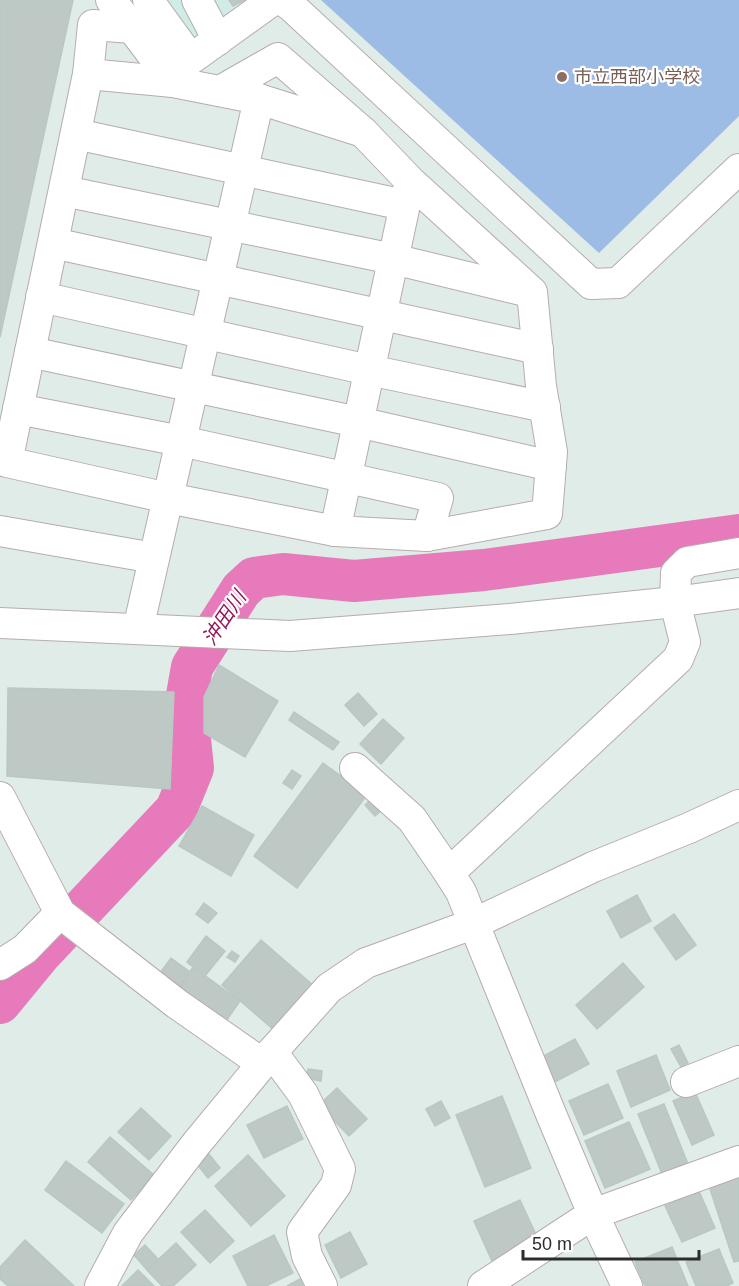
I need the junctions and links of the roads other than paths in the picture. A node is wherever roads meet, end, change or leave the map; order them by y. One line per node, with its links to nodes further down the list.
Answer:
1 (111, 0): 6 (street)
2 (148, 0): 7 (street)
3 (197, 0): 7 (street)
4 (273, 0): 7 (street)
5 (282, 0): 15 (street)
6 (132, 28): 8 (street); 9 (street)
7 (218, 40)
8 (88, 74): 9 (street); 13 (street)
9 (173, 82): 10 (street)
10 (220, 91): 11 (street); 12 (street)
11 (259, 99): 12 (street); 14 (street)
12 (363, 132): 17 (street)
13 (76, 134): 14 (street); 16 (street)
14 (243, 169): 17 (street); 18 (street)
15 (739, 169)
16 (64, 191): 18 (street); 19 (street)
17 (407, 193): 20 (street); 22 (street)
18 (230, 224): 20 (street); 21 (street)
19 (53, 243): 21 (street); 23 (street)
20 (393, 259): 22 (street); 24 (street)
21 (218, 278): 24 (street); 25 (street)
22 (532, 292): 26 (street)
23 (41, 297): 25 (street); 27 (street)
24 (381, 315): 26 (street); 28 (street)
25 (205, 334): 28 (street); 29 (street)
26 (538, 349): 30 (street)
27 (30, 352): 29 (street); 31 (street)
28 (369, 370): 30 (street); 32 (street)
29 (194, 386): 32 (street); 33 (street)
30 (545, 407): 34 (street)
31 (18, 409): 33 (street); 35 (street)
32 (358, 422): 34 (street); 36 (street)
33 (181, 441): 36 (street); 37 (street)
34 (551, 466): 40 (street)
35 (3, 474): 37 (street)
36 (346, 479): 39 (street); 40 (street)
37 (168, 498): 39 (street); 42 (street)
38 (0, 531): 42 (street)
39 (334, 531): 40 (street)
40 (427, 536)
41 (739, 553): 44 (street)
42 (154, 558): 46 (street)
43 (739, 593): 44 (street)
44 (675, 602): 46 (street); 50 (street)
45 (0, 623): 46 (street)
46 (138, 629)
47 (355, 768): 50 (street)
48 (0, 797): 51 (street)
49 (739, 806): 52 (street)
50 (449, 873): 52 (street)
51 (60, 914): 53 (street); 54 (street)
52 (473, 924): 54 (street); 58 (street)
53 (0, 965)
54 (268, 1058): 59 (street); 60 (street)
55 (739, 1061): 56 (street)
56 (686, 1082)
57 (739, 1161): 58 (street)
58 (593, 1214): 61 (street); 62 (street)
59 (100, 1286)
60 (322, 1286)
61 (483, 1286)
62 (627, 1286)

